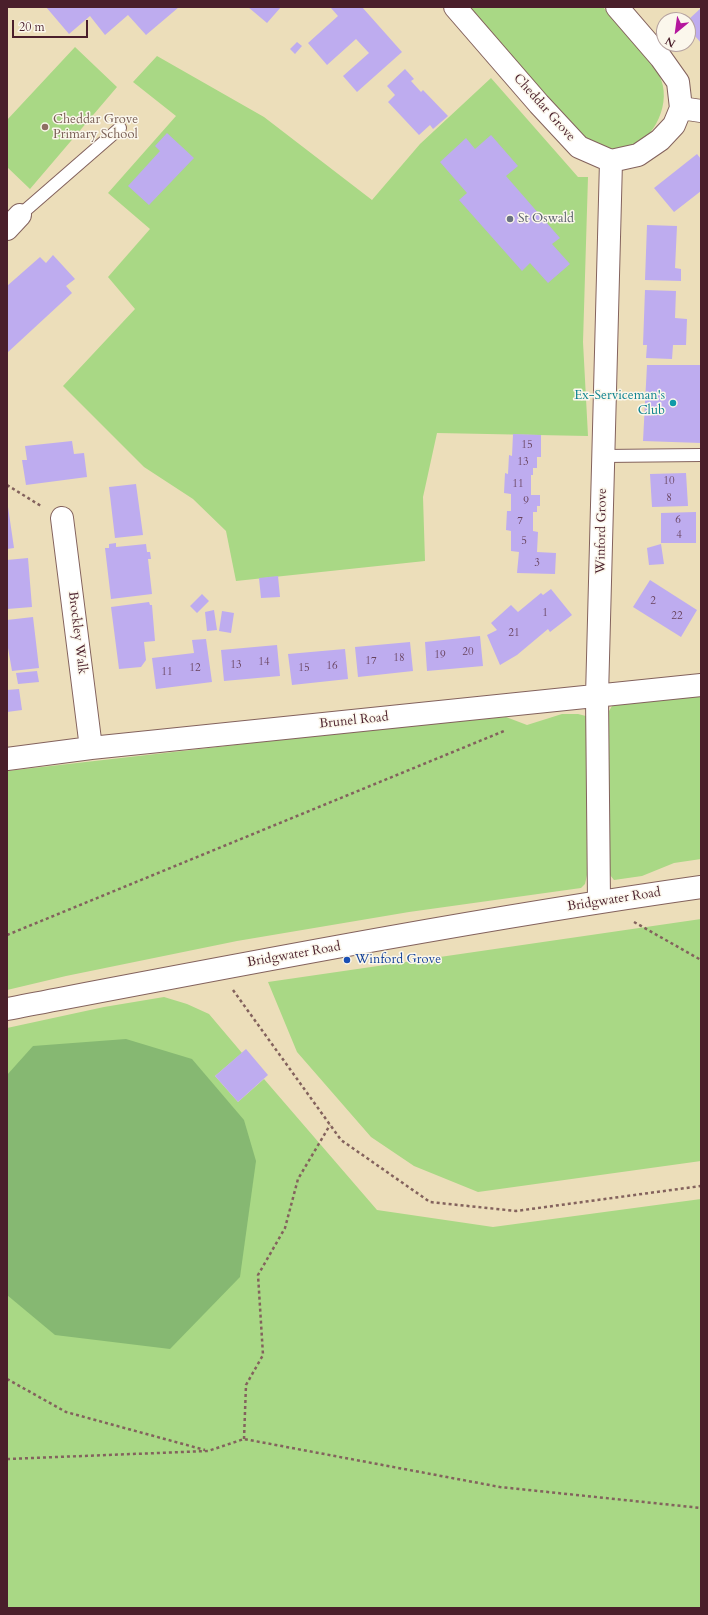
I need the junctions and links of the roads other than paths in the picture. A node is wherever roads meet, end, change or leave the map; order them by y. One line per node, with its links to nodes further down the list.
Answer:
1 (455, 7): 5 (main road, Cheddar Grove)
2 (617, 7): 3 (main road)
3 (691, 110): 5 (main road)
4 (120, 128): 6 (lane)
5 (611, 161): 8 (main road, Winford Grove)
6 (13, 222)
7 (701, 454): 8 (lane)
8 (604, 456): 11 (main road, Winford Grove)
9 (62, 518): 12 (main road, Brockley Walk)
10 (701, 685): 11 (main road, Brunel Road)
11 (597, 696): 12 (main road, Brunel Road); 15 (main road, Winford Grove)
12 (91, 748): 13 (main road, Brunel Road)
13 (7, 759)
14 (701, 887): 15 (main road, Bridgwater Road)
15 (599, 902): 16 (main road, Bridgwater Road)
16 (7, 1009)

